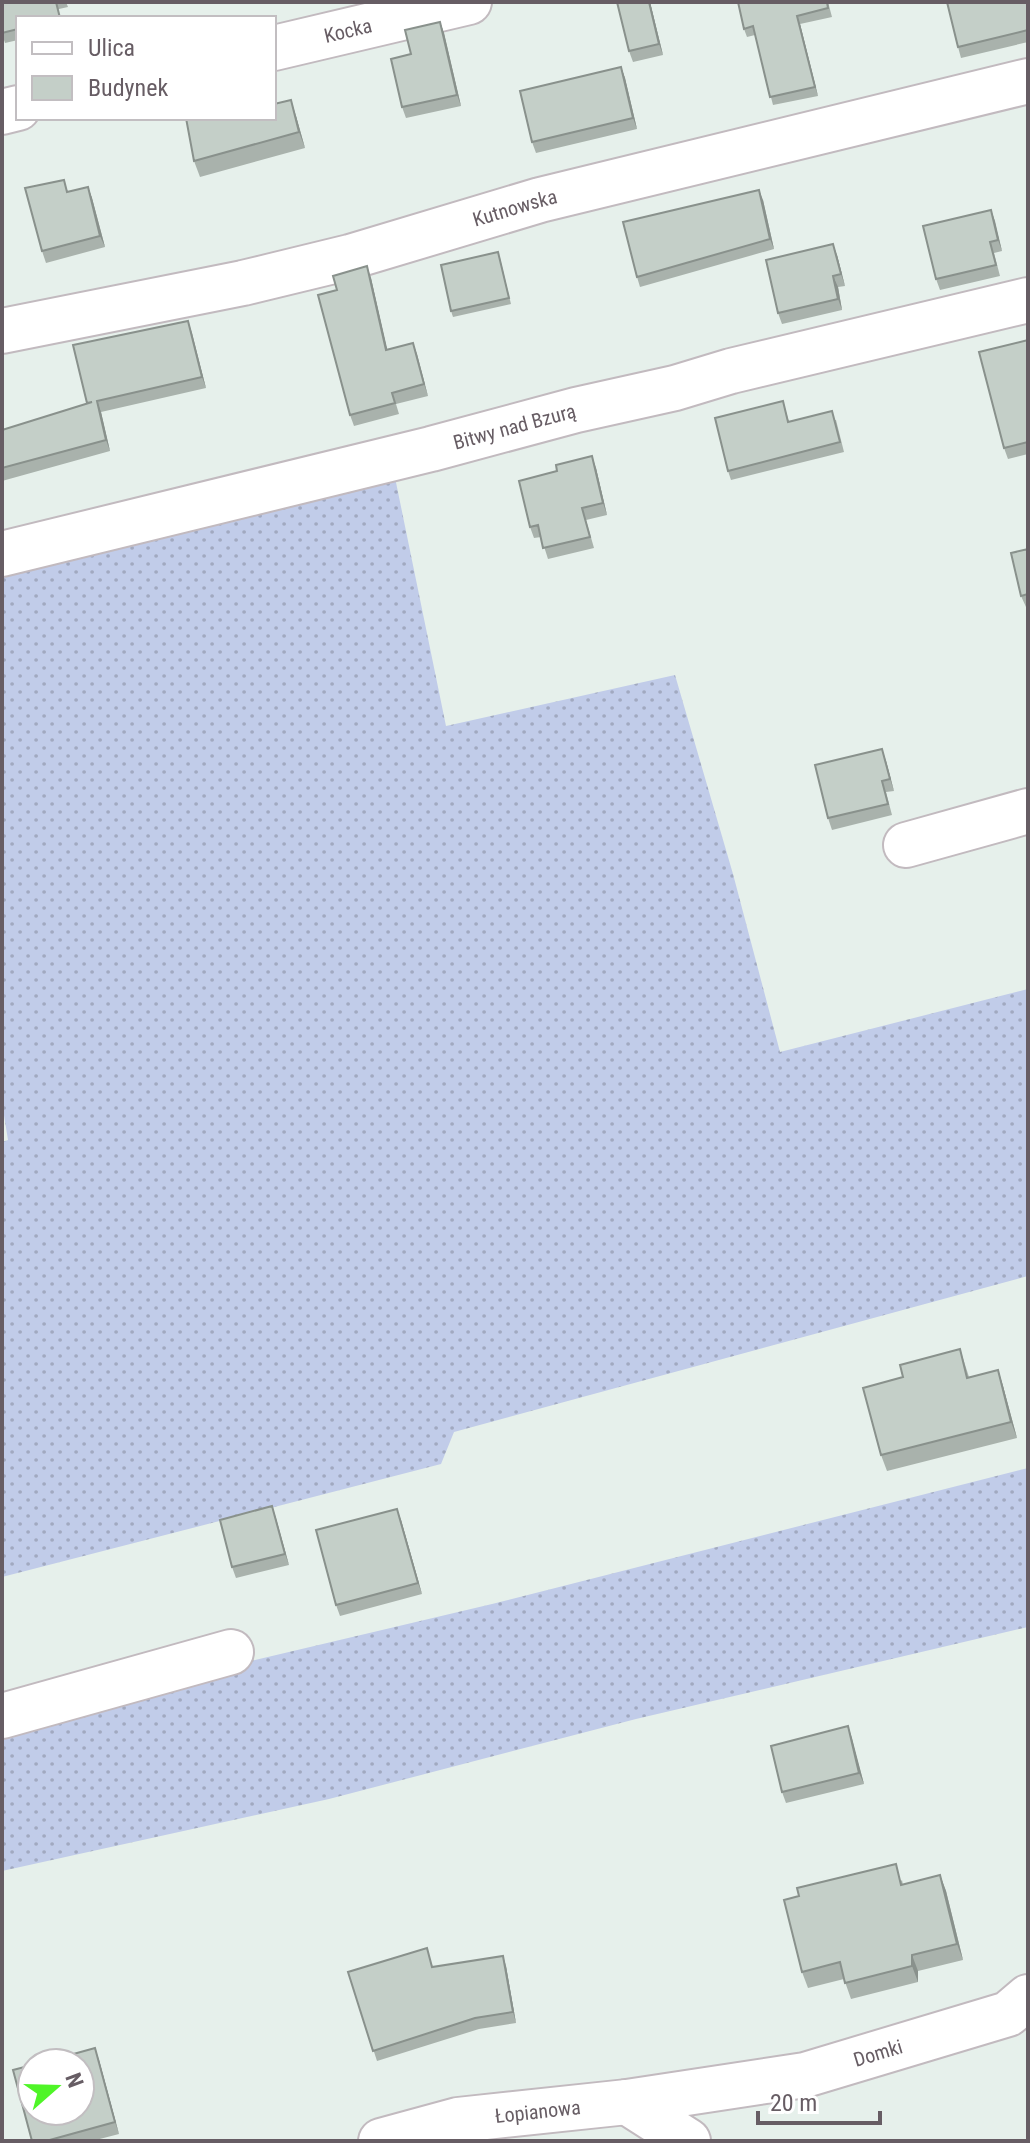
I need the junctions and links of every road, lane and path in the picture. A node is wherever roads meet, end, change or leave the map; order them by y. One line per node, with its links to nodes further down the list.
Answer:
1 (469, 2): 2 (street, Kocka)
2 (276, 48)
3 (1028, 81): 5 (street, Kutnowska)
4 (1028, 300): 6 (street, Bitwy nad Bzurą)
5 (2, 331)
6 (2, 554)
7 (1028, 811): 8 (street)
8 (906, 845)
9 (231, 1652): 10 (street)
10 (2, 1716)
11 (1028, 1997): 12 (street, Domki)
12 (627, 2102): 13 (street, Łopianowa); 14 (street)
13 (381, 2141)
14 (688, 2141)

